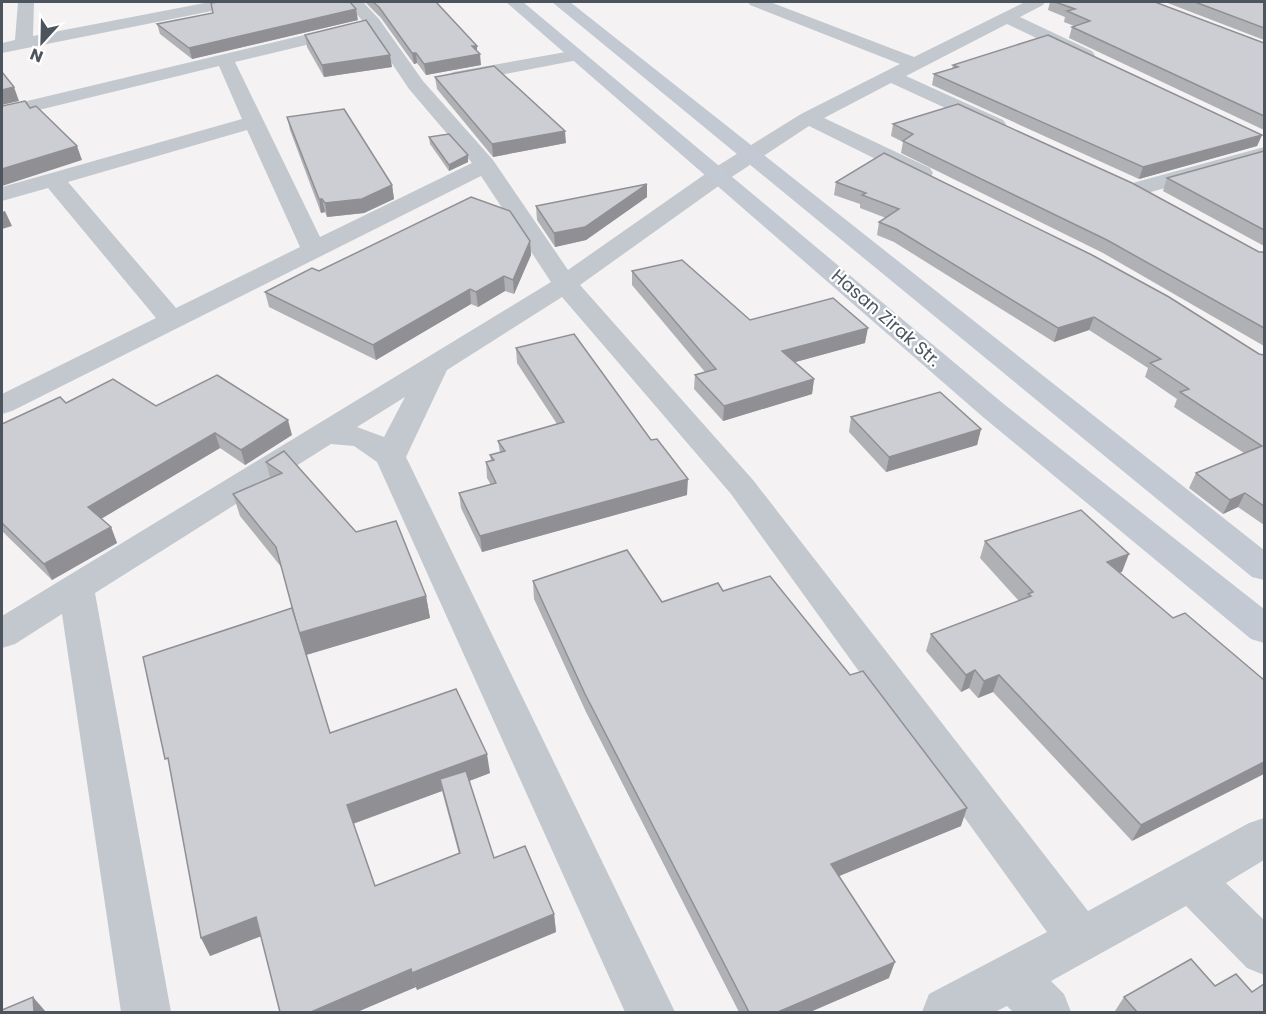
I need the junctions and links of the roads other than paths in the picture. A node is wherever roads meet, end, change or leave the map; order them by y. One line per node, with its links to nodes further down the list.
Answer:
1 (26, 2): 11 (street)
2 (232, 2): 8 (street)
3 (354, 2): 10 (street)
4 (514, 2): 13 (main road, Hasan Zirak Str.)
5 (560, 2): 24 (main road)
6 (756, 2): 15 (street)
7 (1037, 2): 9 (street)
8 (184, 6): 11 (street)
9 (1006, 17): 15 (street); 16 (street)
10 (373, 23): 14 (street); 18 (street)
11 (24, 44): 12 (street)
12 (2, 48)
13 (577, 55): 18 (street); 26 (main road, Hasan Zirak Str.)
14 (225, 60): 19 (street); 21 (street)
15 (913, 63): 17 (street)
16 (1103, 63)
17 (888, 75): 20 (street); 22 (street)
18 (416, 85): 25 (street)
19 (2, 113)
20 (808, 118): 24 (street); 29 (street)
21 (253, 122): 27 (street); 33 (street)
22 (1018, 134)
23 (1261, 143): 30 (street)
24 (753, 155): 26 (street); 40 (main road)
25 (485, 165): 33 (street); 34 (street)
26 (719, 175): 34 (street); 42 (main road, Hasan Zirak Str.)
27 (53, 179): 31 (street); 35 (street)
28 (1115, 179): 30 (street)
29 (948, 185)
30 (1137, 189): 32 (street)
31 (2, 194)
32 (1166, 205)
33 (314, 250): 35 (street)
34 (565, 284): 36 (street); 46 (street)
35 (172, 321): 37 (street)
36 (435, 365): 38 (street); 39 (street)
37 (2, 405)
38 (321, 434): 39 (street); 41 (street)
39 (390, 457): 50 (street)
40 (1264, 568)
41 (76, 588): 43 (street); 49 (street)
42 (1264, 629)
43 (2, 634)
44 (1264, 837): 45 (street)
45 (1191, 880): 46 (street); 47 (street)
46 (1081, 940): 48 (street)
47 (1264, 952)
48 (1013, 977): 51 (street); 52 (street)
49 (147, 1012)
50 (650, 1012)
51 (947, 1012)
52 (1046, 1012)

